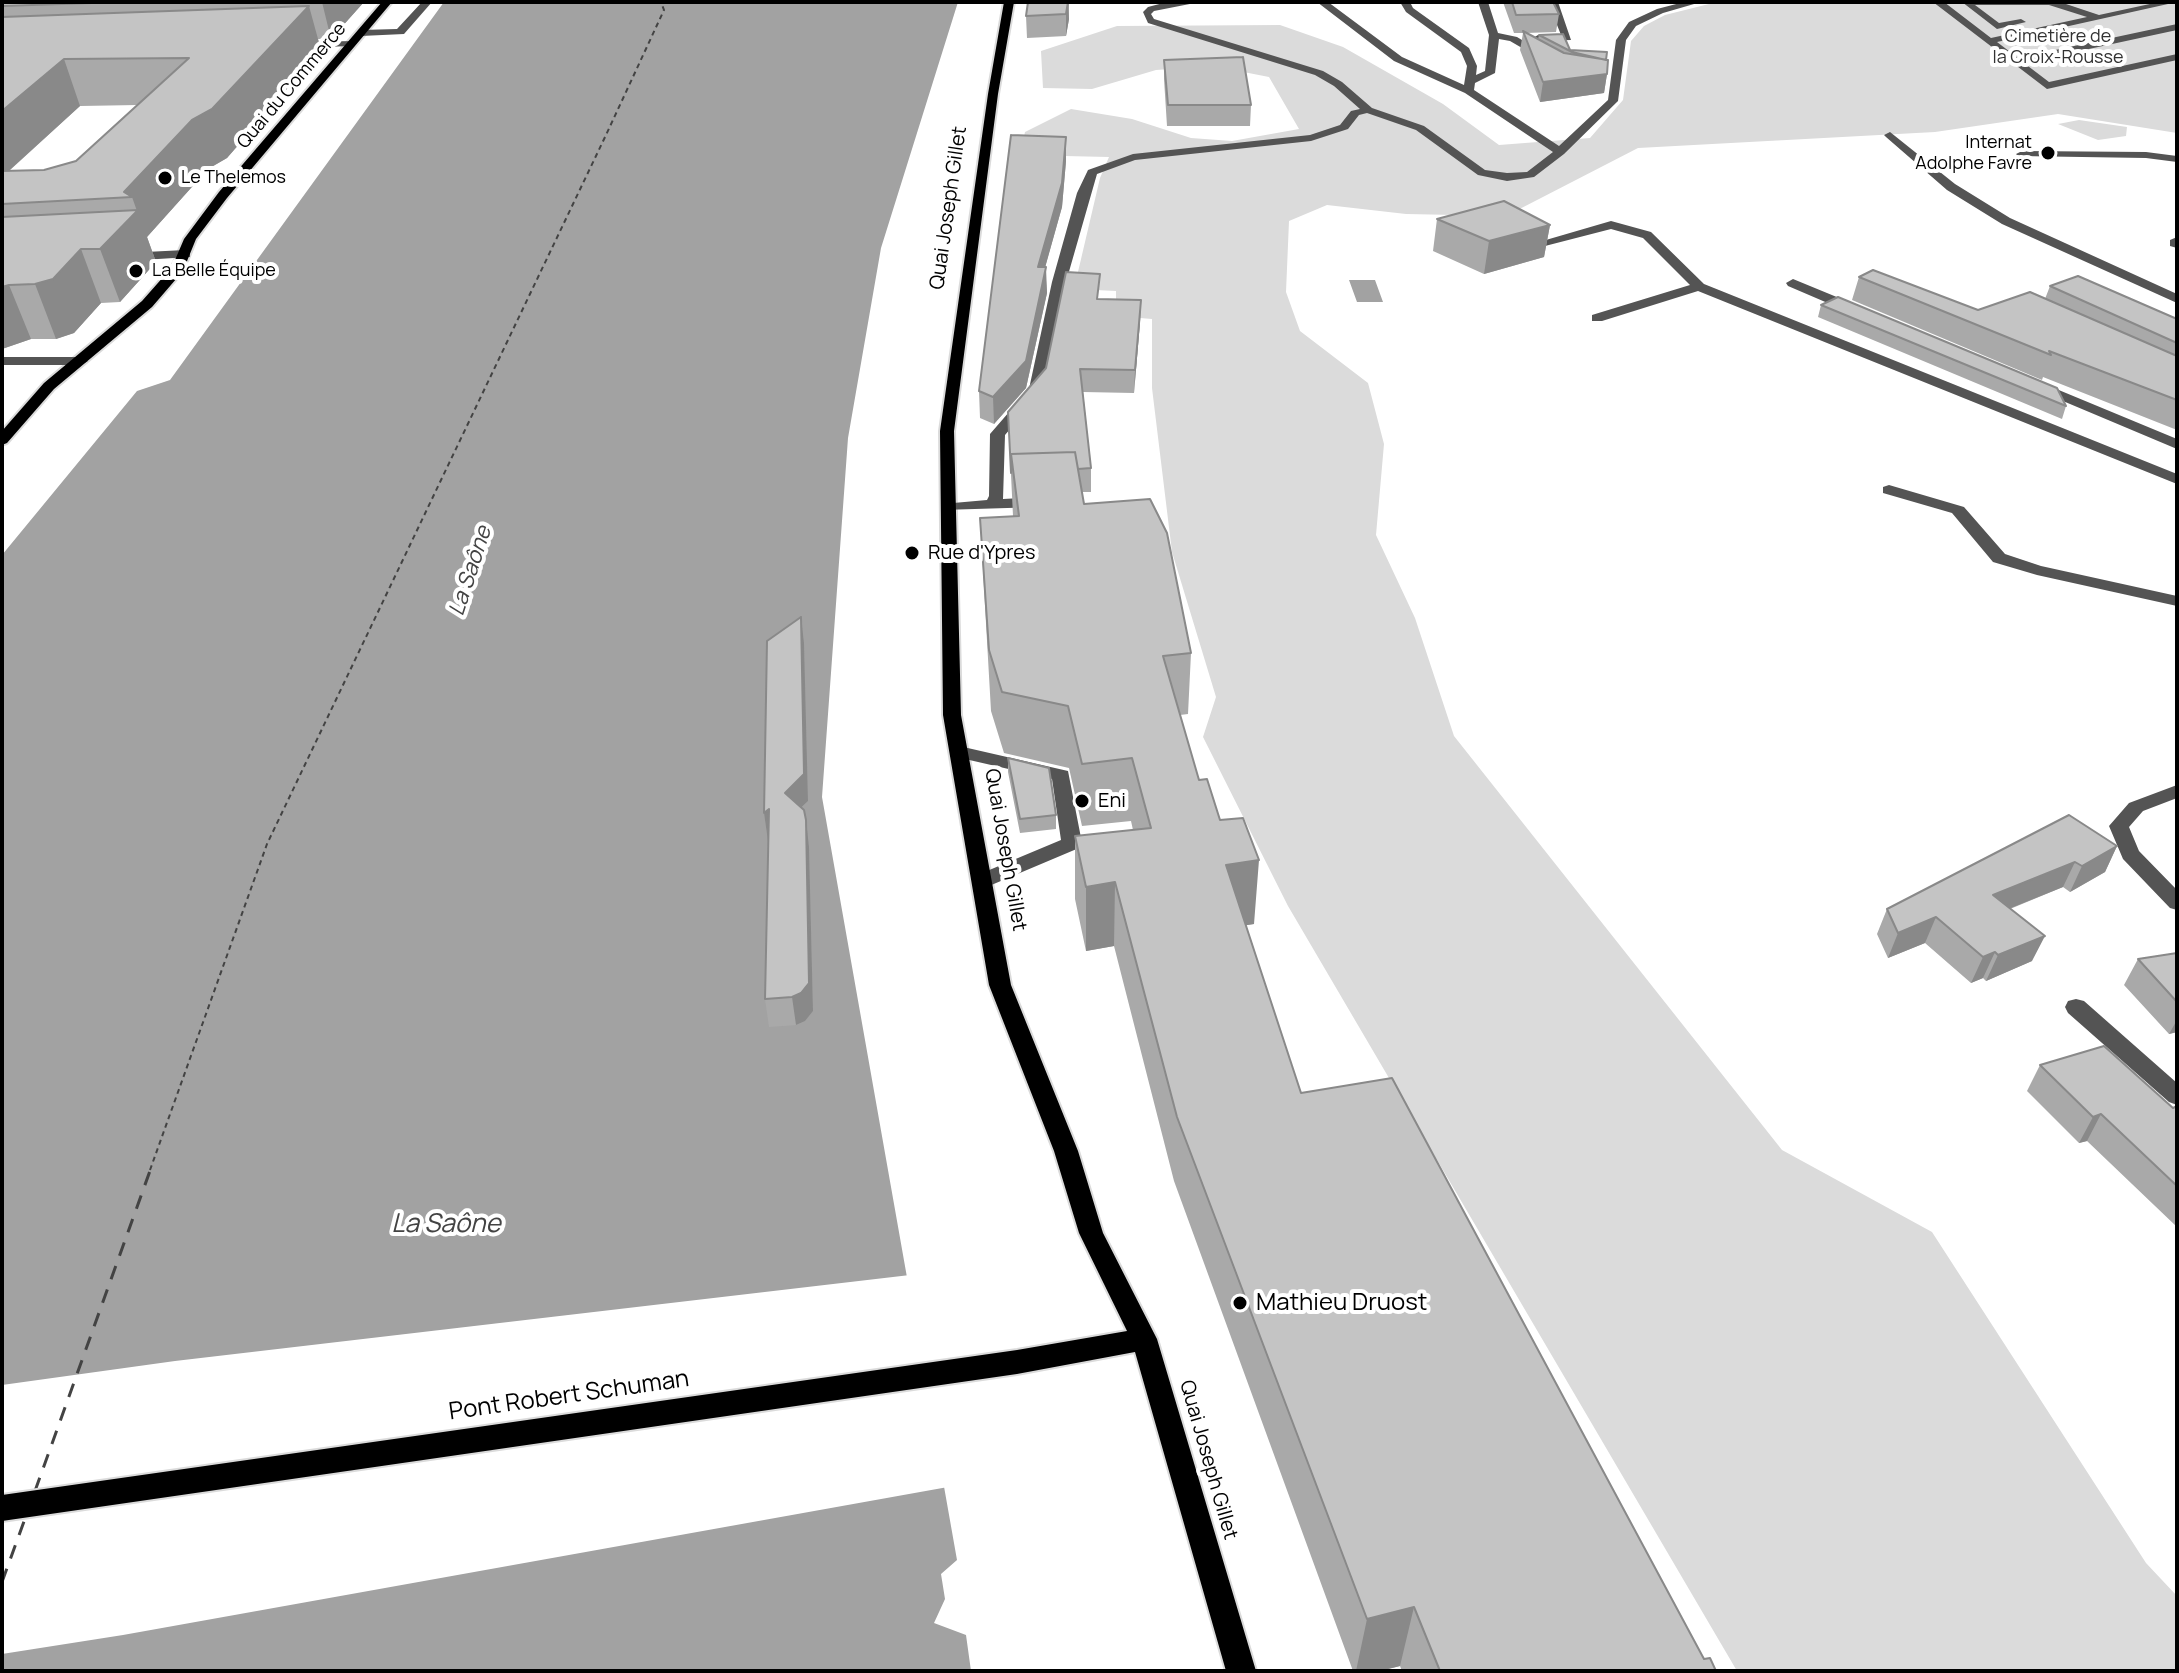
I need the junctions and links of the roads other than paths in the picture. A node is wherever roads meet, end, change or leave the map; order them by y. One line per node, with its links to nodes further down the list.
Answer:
1 (387, 2): 23 (main road, Quai du Commerce)
2 (427, 2): 23 (street)
3 (1009, 2): 72 (main road, Quai Joseph Gillet)
4 (1195, 2): 50 (street)
5 (1322, 2): 49 (street)
6 (1405, 2): 49 (street)
7 (1483, 2): 26 (street)
8 (1553, 2): 31 (street)
9 (1696, 2): 52 (street)
10 (1938, 2): 32 (street)
11 (2050, 2): 14 (street); 20 (street)
12 (2115, 2): 16 (street)
13 (2130, 2): 18 (street)
14 (1988, 3): 15 (street); 19 (street)
15 (1970, 4): 19 (street)
16 (2094, 6)
17 (2175, 14): 18 (street); 18 (street); 28 (street)
18 (2148, 15): 20 (street); 28 (street)
19 (2034, 19): 21 (street); 22 (street)
20 (2098, 23): 21 (street); 25 (street); 30 (street)
21 (2079, 28): 22 (street); 33 (street)
22 (2054, 32): 24 (street); 37 (street)
23 (361, 33): 34 (main road, Quai du Commerce)
24 (2021, 34): 29 (street); 39 (street)
25 (2145, 34): 28 (street); 30 (street)
26 (1494, 35): 31 (street); 49 (street)
27 (2177, 35): 28 (street)
28 (2165, 36)
29 (2002, 38): 32 (street); 40 (street)
30 (2126, 38): 33 (street); 36 (street)
31 (1513, 39): 44 (street)
32 (1989, 41): 45 (street)
33 (2107, 42): 37 (street); 38 (street)
34 (352, 43): 35 (street); 56 (main road, Quai du Commerce)
35 (278, 46)
36 (2147, 46)
37 (2087, 47): 39 (street); 41 (street)
38 (2128, 50)
39 (2068, 51): 40 (street); 48 (street)
40 (2047, 55): 43 (street); 46 (street)
41 (2109, 55)
42 (2177, 57): 48 (street)
43 (2031, 58): 45 (street); 47 (street)
44 (1551, 60)
45 (2015, 62): 48 (street)
46 (2069, 63)
47 (2054, 67)
48 (2119, 69)
49 (1470, 86): 52 (street)
50 (1368, 110): 52 (street); 71 (street)
51 (1890, 135): 60 (street)
52 (1560, 152)
53 (2022, 154): 54 (street)
54 (2177, 159)
55 (1545, 242): 59 (street)
56 (185, 254): 57 (street); 64 (main road, Quai du Commerce)
57 (113, 257)
58 (1793, 283): 61 (street)
59 (1699, 287): 62 (street); 68 (street)
60 (2174, 296)
61 (1866, 314)
62 (1597, 318)
63 (2, 361): 64 (street)
64 (81, 361): 66 (main road, Quai du Commerce)
65 (2026, 380): 67 (street)
66 (2, 440)
67 (2177, 444)
68 (2177, 479)
69 (1889, 490): 73 (street)
70 (1053, 502): 71 (street)
71 (992, 504): 72 (street)
72 (948, 507): 74 (main road, Quai Joseph Gillet)
73 (2177, 601)
74 (959, 752): 76 (main road, Quai Joseph Gillet); 76 (street)
75 (2177, 791): 77 (street)
76 (982, 881): 80 (main road, Quai Joseph Gillet)
77 (2177, 903)
78 (2076, 1007): 79 (street)
79 (2177, 1096)
80 (1144, 1339): 81 (main road, Pont Robert Schuman); 82 (main road, Quai Joseph Gillet)
81 (2, 1508)
82 (1241, 1671)

